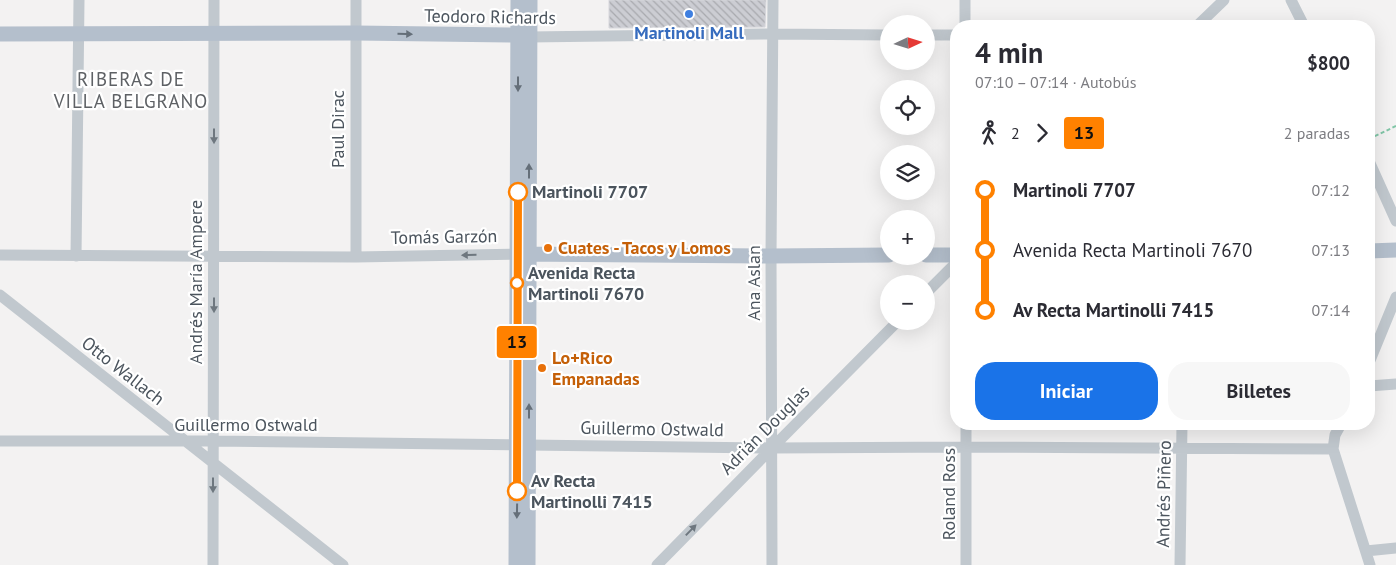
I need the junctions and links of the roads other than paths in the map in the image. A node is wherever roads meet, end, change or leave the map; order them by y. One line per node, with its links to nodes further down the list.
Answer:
1 (79, 0): 16 (street)
2 (214, 0): 13 (street, Andrés María Ampere)
3 (356, 0): 14 (street, Paul Dirac)
4 (518, 0): 21 (main road)
5 (530, 0): 21 (main road)
6 (773, 0): 17 (street, Ana Aslan)
7 (965, 0): 10 (street)
8 (1224, 0): 11 (street)
9 (1291, 0): 12 (street)
10 (965, 20)
11 (1203, 20)
12 (1301, 20)
13 (214, 33): 14 (main road, Teodoro Richards); 16 (main road, Teodoro Richards); 32 (street, Andrés María Ampere, one-way to 32)
14 (356, 33): 21 (main road, Teodoro Richards, one-way to 21); 34 (street, Paul Dirac)
15 (0, 34): 16 (main road, Teodoro Richards)
16 (79, 34): 31 (street)
17 (772, 34): 18 (street, Teodoro Richards); 21 (street, Teodoro Richards); 33 (street, Ana Aslan)
18 (880, 35)
19 (935, 35): 20 (street)
20 (950, 35)
21 (524, 36): 26 (main road)
22 (1375, 174): 23 (street)
23 (1396, 221)
24 (1396, 250): 25 (main road)
25 (1375, 251)
26 (523, 254): 33 (main road, Tomás Garzón); 34 (street, Tomás Garzón, one-way to 34); 49 (main road)
27 (950, 254): 30 (main road)
28 (0, 255): 31 (street, Tomás Garzón)
29 (880, 255): 33 (main road, Tomás Garzón)
30 (935, 255)
31 (76, 256): 32 (street, Tomás Garzón)
32 (214, 256): 34 (street, Tomás Garzón); 47 (street, Andrés María Ampere, one-way to 47)
33 (771, 256): 51 (street, Ana Aslan)
34 (356, 257)
35 (950, 270): 36 (street)
36 (935, 284)
37 (0, 296): 48 (street, Otto Wallach)
38 (1396, 297): 40 (street)
39 (889, 330): 51 (street, Adrián Douglas)
40 (1375, 348)
41 (1396, 384): 42 (street)
42 (1375, 386)
43 (966, 430): 50 (street, Roland Ross)
44 (1182, 430): 52 (street, Andrés Piñero)
45 (1338, 430): 53 (street)
46 (0, 441): 48 (street, Guillermo Ostwald)
47 (213, 441): 48 (street, Guillermo Ostwald); 49 (street, Guillermo Ostwald); 54 (street, Andrés María Ampere)
48 (185, 442): 54 (street, Otto Wallach)
49 (523, 444): 51 (street, Guillermo Ostwald); 59 (main road, one-way to 59); 60 (main road)
50 (966, 447): 51 (street, Guillermo Ostwald); 52 (street, Guillermo Ostwald); 63 (street, Roland Ross)
51 (772, 448): 61 (street, Adrián Douglas, one-way to 51); 62 (street, Ana Aslan)
52 (1182, 449): 53 (street, Guillermo Ostwald); 64 (street, Andrés Piñero)
53 (1333, 449): 56 (street)
54 (213, 464): 57 (street, Andrés María Ampere, one-way to 57); 58 (street, Otto Wallach)
55 (1396, 548): 56 (street)
56 (1366, 551): 65 (street)
57 (213, 565)
58 (344, 565)
59 (516, 565)
60 (528, 565)
61 (657, 565)
62 (772, 565)
63 (966, 565)
64 (1180, 565)
65 (1370, 565)

